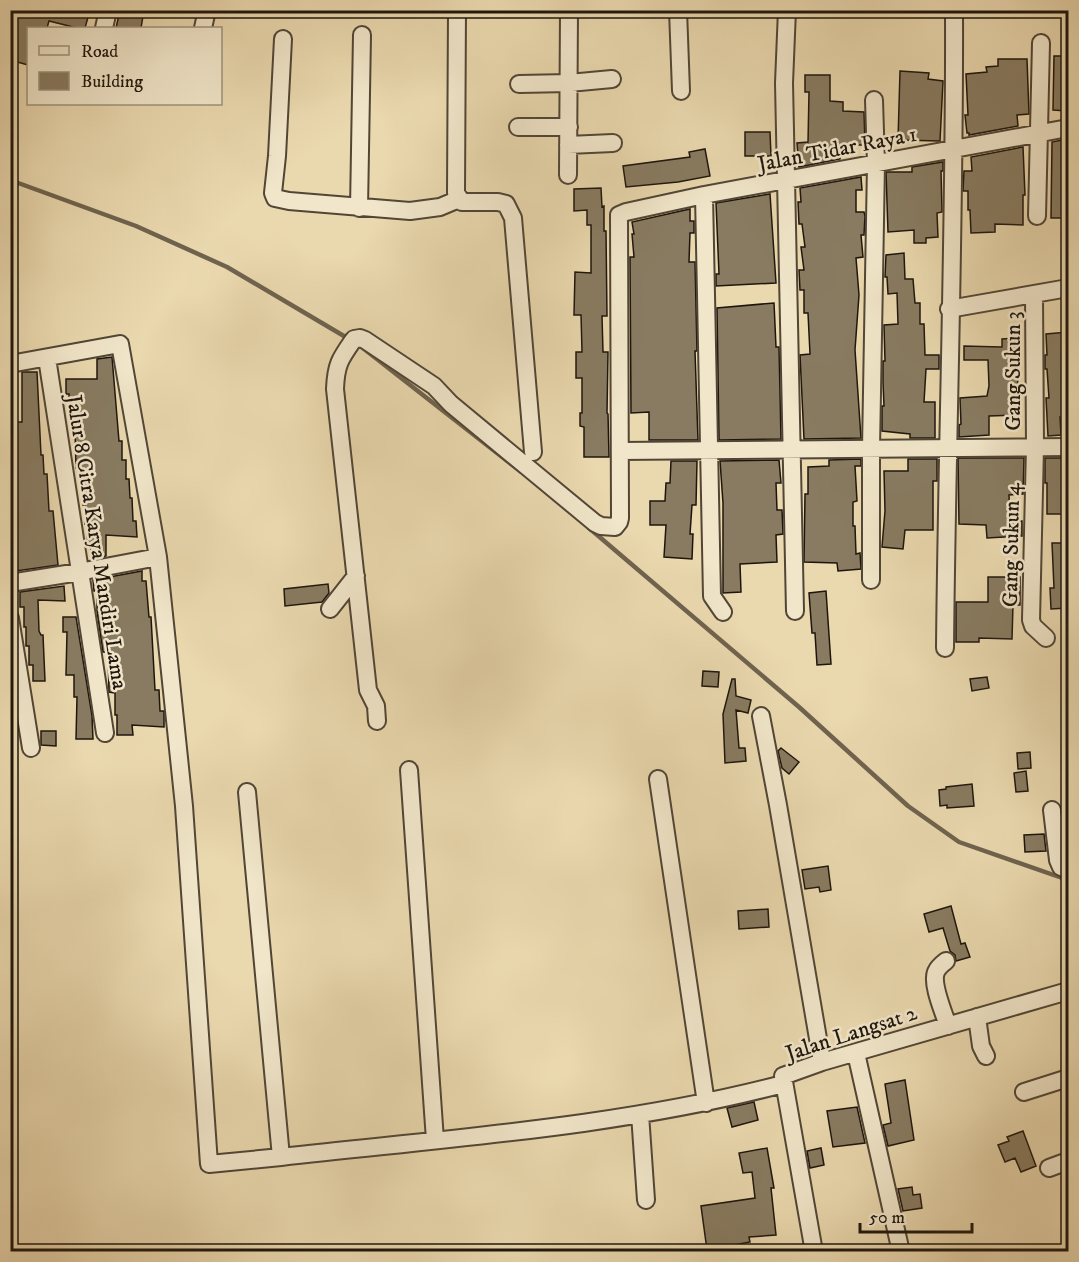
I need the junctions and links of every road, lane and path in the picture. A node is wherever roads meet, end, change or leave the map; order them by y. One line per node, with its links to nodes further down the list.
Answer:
1 (108, 10): 8 (street)
2 (207, 10): 9 (street)
3 (457, 10): 29 (street)
4 (569, 10): 14 (street)
5 (678, 10): 16 (street)
6 (787, 10): 27 (street)
7 (954, 10): 24 (street)
8 (104, 27)
9 (203, 27)
10 (362, 35): 30 (street)
11 (283, 39): 30 (street)
12 (1041, 43): 21 (street)
13 (612, 79): 14 (street)
14 (569, 83): 15 (street); 19 (street)
15 (519, 84)
16 (681, 91)
17 (874, 100): 25 (street)
18 (518, 127): 19 (street)
19 (569, 127): 23 (street)
20 (1068, 128): 21 (street, Jalan Tidar Raya 1)
21 (1038, 133): 24 (street, Jalan Tidar Raya 1); 31 (street)
22 (613, 143): 23 (street)
23 (568, 145): 26 (street)
24 (954, 149): 25 (street, Jalan Tidar Raya 1); 34 (street)
25 (876, 164): 27 (street, Jalan Tidar Raya 1); 41 (street)
26 (568, 175)
27 (788, 181): 28 (street, Jalan Tidar Raya 1); 40 (street)
28 (704, 195): 42 (street); 43 (street, Jalan Tidar Raya 1)
29 (459, 199): 30 (street); 44 (street)
30 (359, 208)
31 (1037, 216)
32 (1068, 288): 33 (street)
33 (1034, 294): 34 (street); 37 (street, Gang Sukun 3)
34 (950, 309): 39 (street)
35 (47, 358): 36 (street); 45 (street); 46 (street, Jalur 8 Citra Karya Mandiri Lama)
36 (10, 364)
37 (1035, 447): 38 (street); 39 (street); 54 (street, Gang Sukun 4)
38 (1068, 447)
39 (947, 448): 41 (street); 55 (street)
40 (792, 449): 41 (street); 42 (street); 51 (street)
41 (871, 449): 48 (street)
42 (709, 450): 43 (street); 52 (street)
43 (620, 451): 47 (street)
44 (533, 452)
45 (158, 557): 46 (street); 78 (street)
46 (79, 572): 49 (street); 58 (street, Jalur 8 Citra Karya Mandiri Lama)
47 (356, 576): 50 (street); 57 (street)
48 (871, 580)
49 (10, 583)
50 (330, 609)
51 (795, 611)
52 (723, 612)
53 (10, 618): 59 (street)
54 (1046, 638)
55 (945, 648)
56 (761, 716): 71 (street)
57 (377, 721)
58 (105, 733)
59 (31, 748)
60 (409, 770): 77 (street)
61 (658, 779): 75 (street)
62 (248, 792): 78 (street)
63 (1052, 810): 64 (street)
64 (1068, 870)
65 (946, 961): 68 (street)
66 (1068, 991): 67 (street, Jalan Langsat 2)
67 (977, 1017): 68 (street, Jalan Langsat 2); 70 (street)
68 (948, 1026): 69 (street, Jalan Langsat 2)
69 (856, 1053): 71 (street, Jalan Langsat 2); 83 (street)
70 (986, 1056)
71 (822, 1062): 73 (street, Jalan Langsat 2)
72 (1068, 1077): 74 (street)
73 (783, 1084): 75 (street); 82 (street, Jalan Langsat 2)
74 (1024, 1092)
75 (706, 1102): 76 (street)
76 (640, 1114): 77 (street); 81 (street)
77 (435, 1140): 78 (street)
78 (281, 1157)
79 (1068, 1161): 80 (street)
80 (1049, 1168)
81 (646, 1200)
82 (814, 1251)
83 (901, 1251)

